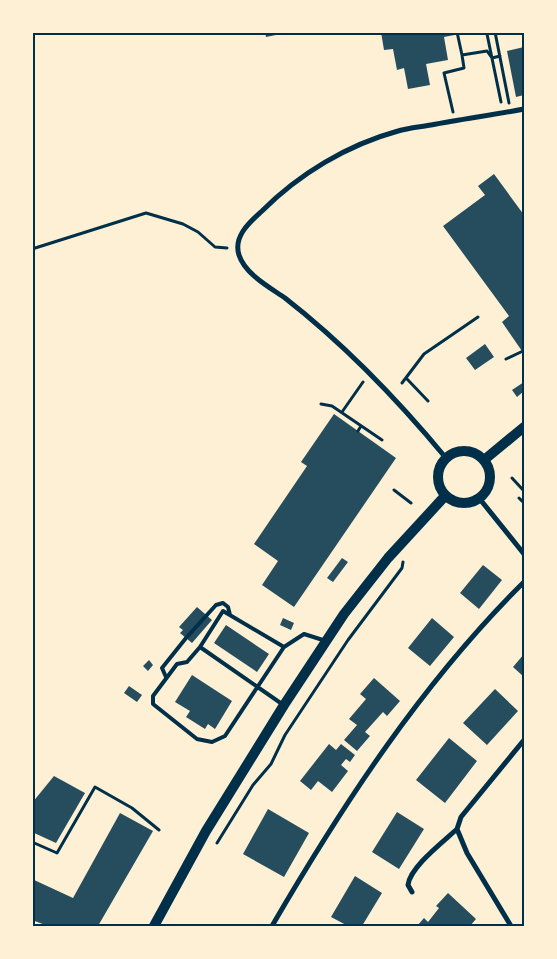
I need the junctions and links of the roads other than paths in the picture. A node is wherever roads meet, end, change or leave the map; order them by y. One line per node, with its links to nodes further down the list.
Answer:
1 (524, 109): 3 (street)
2 (524, 427): 4 (main road)
3 (446, 458): 4 (main road); 5 (main road)
4 (484, 460): 6 (main road)
5 (445, 496): 6 (main road); 10 (main road)
6 (480, 498): 7 (street)
7 (524, 554)
8 (524, 582): 20 (street)
9 (230, 616): 11 (lane); 12 (lane); 13 (lane)
10 (326, 641): 12 (lane); 15 (main road)
11 (200, 647): 13 (lane); 14 (lane)
12 (284, 647): 14 (lane)
13 (166, 677): 14 (lane)
14 (257, 687): 15 (lane)
15 (284, 705): 19 (main road)
16 (524, 740): 17 (street)
17 (456, 829): 18 (street); 21 (street)
18 (412, 892)
19 (154, 926)
20 (272, 926)
21 (511, 926)

